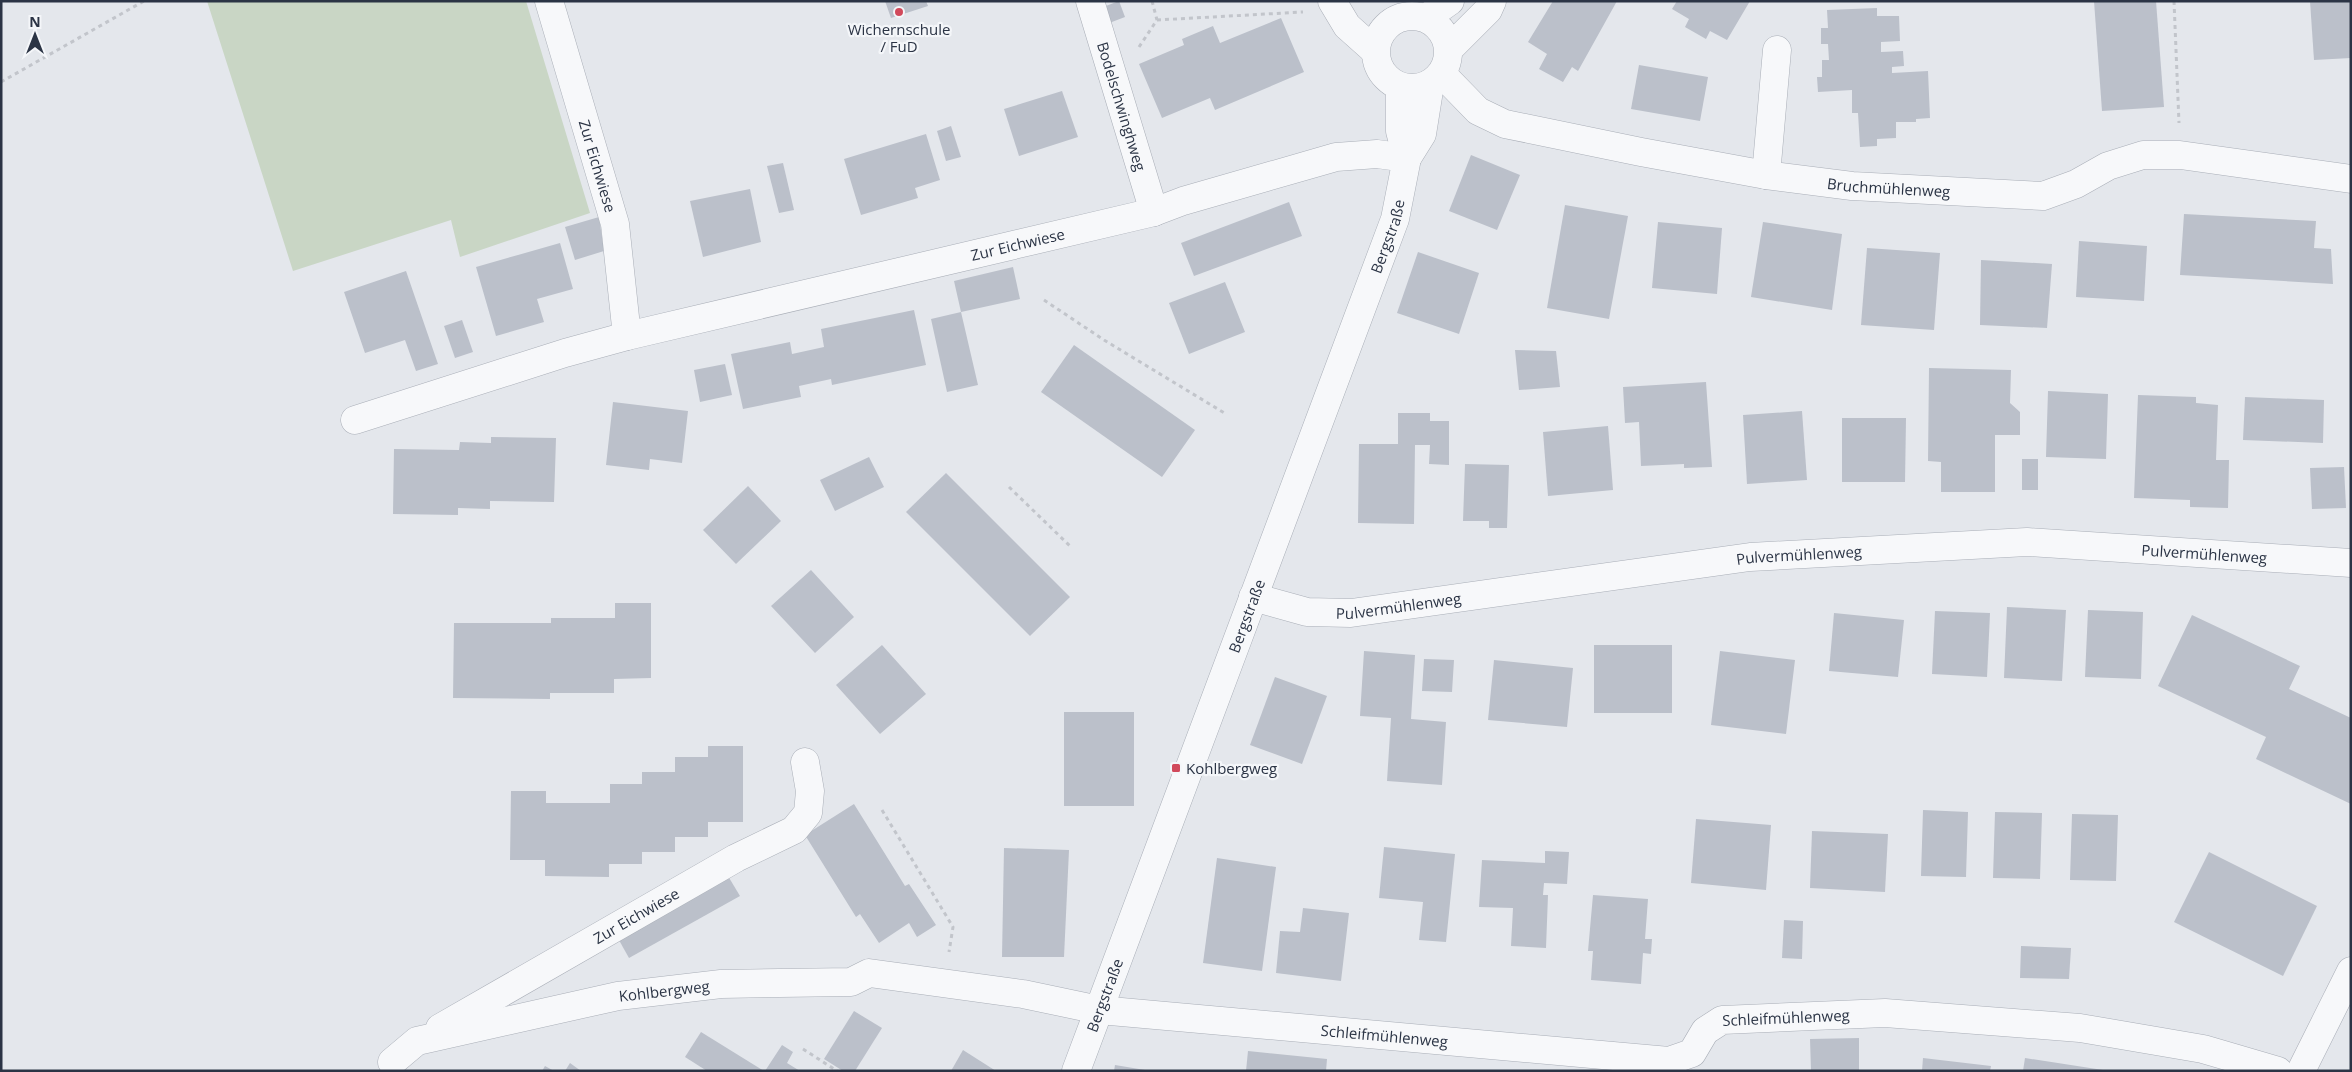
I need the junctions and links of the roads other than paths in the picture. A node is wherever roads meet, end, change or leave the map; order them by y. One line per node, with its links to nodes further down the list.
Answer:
1 (549, 1): 16 (street, Zur Eichwiese)
2 (1090, 1): 15 (street, Bodelschwinghweg)
3 (1332, 1): 9 (street)
4 (1450, 1): 7 (street)
5 (1492, 1): 10 (street)
6 (1390, 10): 7 (street); 9 (street)
7 (1426, 18): 10 (street)
8 (1776, 50): 13 (street)
9 (1375, 51): 11 (street)
10 (1440, 69): 11 (street); 12 (street, Bergstraße); 13 (street, Bruchmühlenweg)
11 (1400, 87): 12 (street, Bergstraße)
12 (1407, 158): 15 (street, Zur Eichwiese); 19 (street, Bergstraße)
13 (1766, 175): 14 (street, Bruchmühlenweg)
14 (2351, 179)
15 (1154, 212): 16 (street, Zur Eichwiese)
16 (627, 336): 17 (street, Zur Eichwiese)
17 (355, 420)
18 (2351, 563): 19 (street, Pulvermühlenweg)
19 (1253, 597): 22 (street, Bergstraße)
20 (805, 762): 23 (street, Zur Eichwiese)
21 (2351, 971): 27 (street)
22 (1099, 1010): 23 (street, Kohlbergweg); 25 (street, Bergstraße); 26 (street, Schleifmühlenweg)
23 (417, 1042): 24 (street, Kohlbergweg)
24 (392, 1062)
25 (1076, 1071)
26 (2278, 1071)
27 (2301, 1071)

